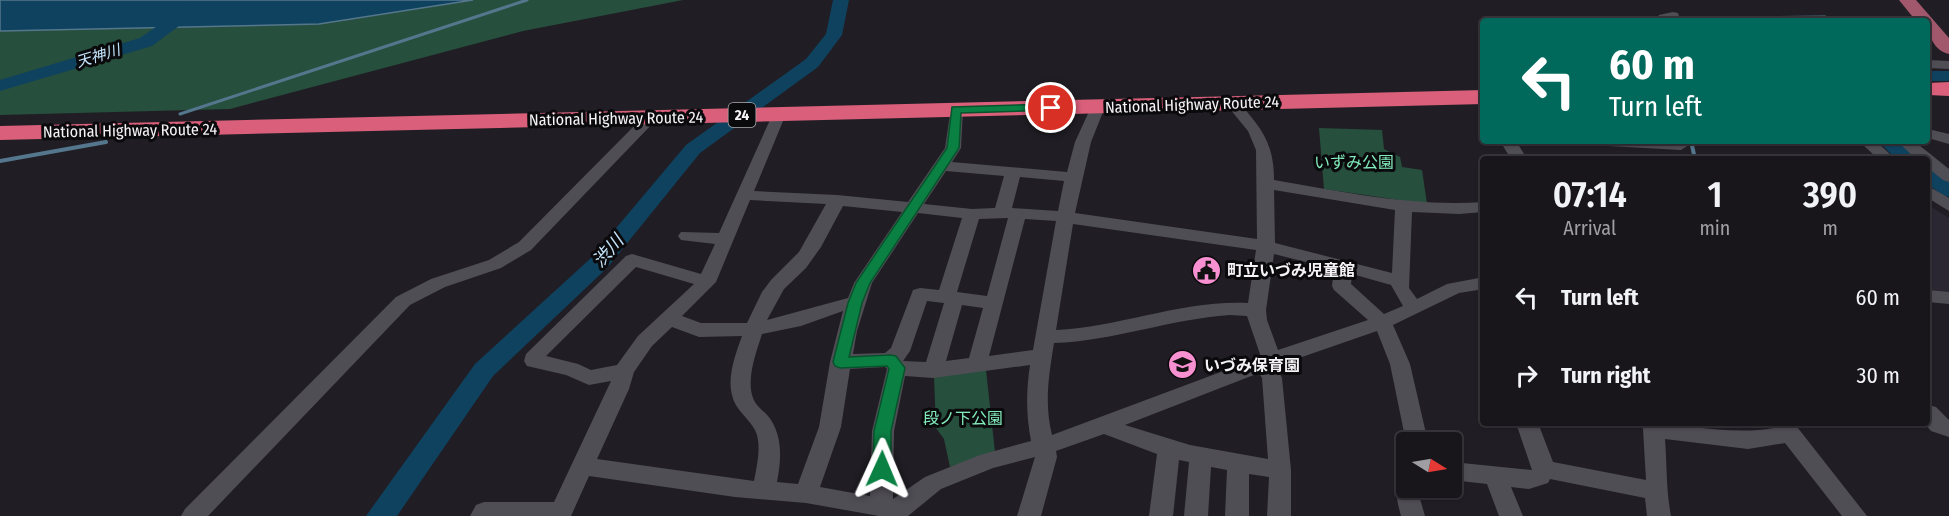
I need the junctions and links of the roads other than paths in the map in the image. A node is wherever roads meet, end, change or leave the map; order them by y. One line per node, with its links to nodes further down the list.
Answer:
1 (1894, 0): 3 (main road)
2 (1907, 0): 4 (main road)
3 (1910, 18)
4 (1923, 18)
5 (1930, 27): 7 (main road)
6 (1930, 40): 9 (main road)
7 (1949, 49)
8 (1930, 64): 9 (street)
9 (1949, 64)
10 (1930, 89): 11 (highway)
11 (1949, 89)
12 (1480, 97): 13 (highway, National Highway Route 24 / 24)
13 (1232, 103): 14 (highway, National Highway Route 24 / 24); 34 (street)
14 (1098, 107): 15 (highway, National Highway Route 24 / 24); 32 (street)
15 (956, 110): 16 (highway, National Highway Route 24 / 24); 30 (street)
16 (779, 114): 17 (highway, National Highway Route 24 / 24); 36 (street)
17 (650, 118): 18 (highway, National Highway Route 24 / 24); 93 (street)
18 (0, 133)
19 (1930, 135): 20 (street)
20 (1949, 140)
21 (1640, 144): 25 (street)
22 (1859, 144): 26 (street)
23 (1870, 144): 27 (street)
24 (1908, 144): 28 (street)
25 (1682, 148)
26 (1872, 156)
27 (1884, 156)
28 (1922, 156)
29 (1930, 162): 33 (street)
30 (940, 166): 31 (street); 41 (street)
31 (1014, 171): 32 (street); 42 (street)
32 (1074, 177): 44 (street)
33 (1949, 177)
34 (1266, 184): 38 (street); 47 (street)
35 (1930, 192): 39 (street)
36 (743, 195): 37 (street); 46 (street)
37 (837, 200): 41 (street); 61 (street)
38 (1404, 204): 40 (street); 49 (street)
39 (1949, 206)
40 (1480, 207)
41 (912, 208): 43 (street); 55 (street)
42 (1010, 213): 43 (street); 44 (street); 56 (street)
43 (972, 214): 53 (street)
44 (1065, 218): 47 (street); 62 (street)
45 (687, 236): 46 (street)
46 (726, 239): 50 (street)
47 (1266, 246): 48 (street); 58 (street)
48 (1344, 266): 49 (street); 60 (street)
49 (1399, 281): 57 (street)
50 (707, 282): 59 (street); 67 (street)
51 (1480, 285): 57 (street)
52 (1930, 296): 54 (street)
53 (951, 297): 56 (street); 65 (street); 68 (street)
54 (1949, 298)
55 (855, 303): 61 (street); 63 (street)
56 (994, 303): 66 (street)
57 (1414, 309): 60 (street)
58 (1256, 310): 62 (street); 64 (street)
59 (670, 319): 61 (street); 67 (street)
60 (1382, 323): 64 (street); 75 (street)
61 (756, 329): 85 (street)
62 (1044, 346): 66 (street); 76 (street)
63 (840, 362): 65 (street); 87 (street)
64 (1268, 362): 70 (street); 82 (street)
65 (894, 364): 68 (street); 89 (street)
66 (977, 364): 68 (street)
67 (624, 371): 80 (street)
68 (933, 371)
69 (1930, 415): 74 (street)
70 (1104, 425): 76 (street); 77 (street)
71 (1528, 426): 81 (street)
72 (1653, 426): 73 (street); 86 (street)
73 (1786, 429): 101 (street)
74 (1949, 429)
75 (1415, 432)
76 (1044, 446): 89 (street); 91 (street)
77 (1168, 448): 78 (street); 95 (street)
78 (1202, 455): 79 (street); 96 (street)
79 (1238, 463): 82 (street); 97 (street)
80 (581, 466): 85 (street); 90 (street)
81 (1544, 469): 84 (street); 86 (street)
82 (1280, 470): 98 (street)
83 (1462, 472): 84 (street)
84 (1495, 476): 92 (street)
85 (764, 490): 87 (street)
86 (1655, 491): 100 (street)
87 (806, 494): 89 (street)
88 (1408, 498): 99 (street)
89 (891, 511)
90 (560, 513): 94 (street)
91 (1036, 514)
92 (1508, 514)
93 (194, 516)
94 (482, 516)
95 (1161, 516)
96 (1196, 516)
97 (1237, 516)
98 (1280, 516)
99 (1413, 516)
100 (1659, 516)
101 (1855, 516)

